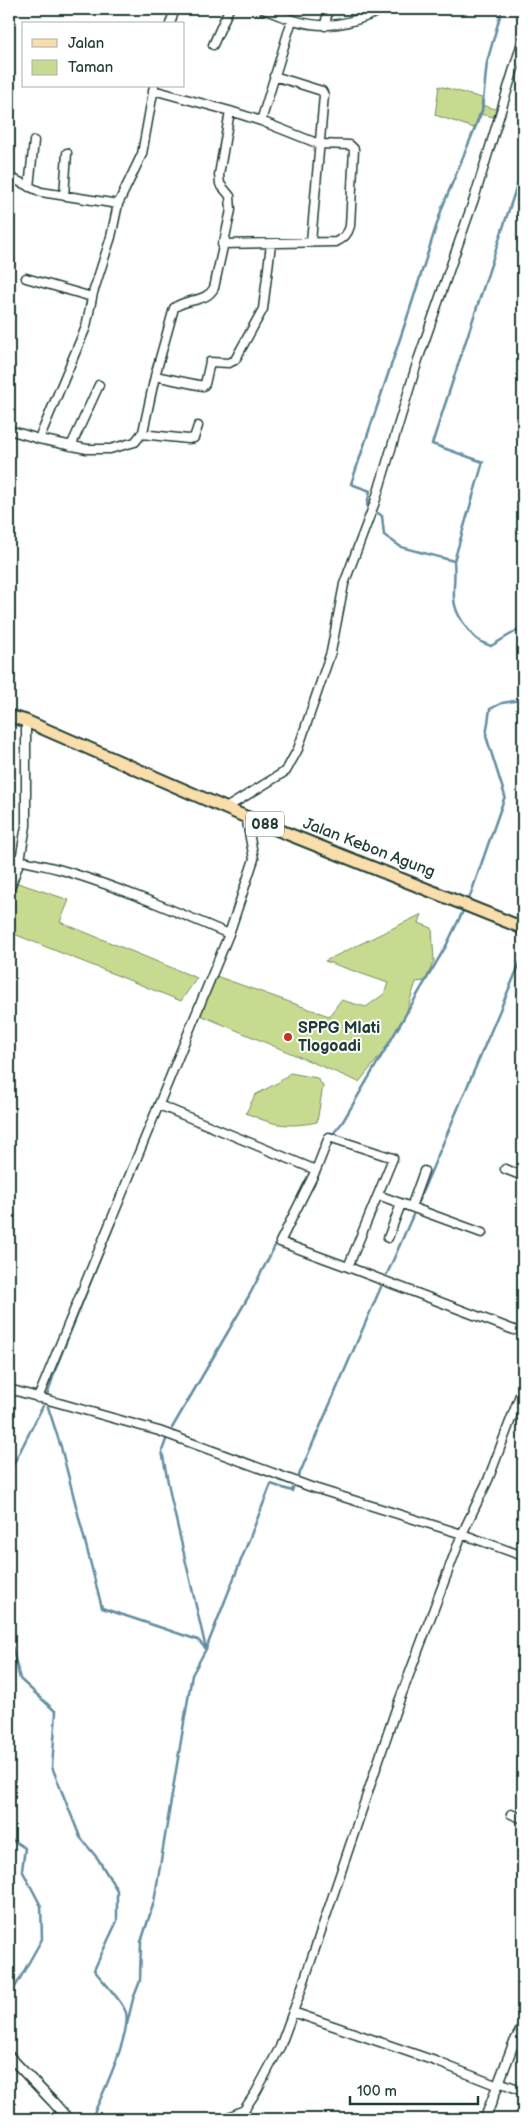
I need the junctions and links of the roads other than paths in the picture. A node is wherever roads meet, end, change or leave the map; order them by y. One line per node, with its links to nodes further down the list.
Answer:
1 (175, 9): 7 (street)
2 (229, 9): 10 (street)
3 (263, 9): 6 (street)
4 (328, 9): 8 (street)
5 (385, 9): 8 (street)
6 (292, 20): 8 (street); 11 (street)
7 (171, 22)
8 (324, 26)
9 (523, 39): 36 (street)
10 (213, 45)
11 (274, 76): 14 (street); 16 (street)
12 (153, 88): 13 (street); 21 (street)
13 (230, 111): 14 (street); 23 (street)
14 (261, 121): 16 (street)
15 (34, 141): 19 (street)
16 (318, 144): 22 (street); 22 (street)
17 (67, 153): 20 (street)
18 (9, 177): 19 (street)
19 (29, 187): 20 (street)
20 (64, 196): 21 (street)
21 (118, 204): 26 (street)
22 (311, 242): 24 (street)
23 (222, 244): 24 (street); 27 (street)
24 (271, 244): 27 (street)
25 (26, 278): 26 (street)
26 (92, 297): 32 (street)
27 (155, 376): 31 (street)
28 (99, 385): 33 (street)
29 (198, 426): 31 (street)
30 (9, 430): 32 (street)
31 (141, 434): 33 (street)
32 (39, 439): 33 (street)
33 (71, 446)
34 (9, 716): 35 (main road, Jalan Kebon Agung / 088)
35 (26, 721): 36 (main road, Jalan Kebon Agung / 088); 39 (street)
36 (226, 808): 37 (main road, Jalan Kebon Agung / 088)
37 (246, 817): 41 (main road, Jalan Kebon Agung / 088); 42 (street)
38 (9, 858): 39 (street)
39 (20, 860): 40 (street); 42 (street)
40 (9, 891)
41 (523, 928)
42 (229, 934): 45 (street)
43 (9, 937): 44 (street)
44 (9, 955)
45 (159, 1104): 46 (street); 59 (street)
46 (316, 1170): 50 (street); 55 (street)
47 (505, 1170): 49 (street)
48 (424, 1171): 52 (street)
49 (523, 1176)
50 (378, 1195): 51 (street); 55 (street)
51 (401, 1204): 52 (street); 54 (street)
52 (411, 1207): 53 (street)
53 (482, 1233)
54 (388, 1238)
55 (348, 1267): 56 (street)
56 (514, 1330)
57 (523, 1387): 60 (street)
58 (9, 1389): 59 (street)
59 (38, 1398): 60 (street)
60 (462, 1534): 61 (street); 64 (street)
61 (523, 1556)
62 (510, 1814): 63 (street)
63 (523, 1819)
64 (293, 2012): 67 (street); 69 (street)
65 (523, 2026): 67 (street)
66 (9, 2056): 70 (street)
67 (498, 2084): 68 (street); 73 (street)
68 (523, 2091)
69 (244, 2110): 71 (street); 72 (street)
70 (68, 2119)
71 (224, 2119)
72 (247, 2119)
73 (485, 2119)

